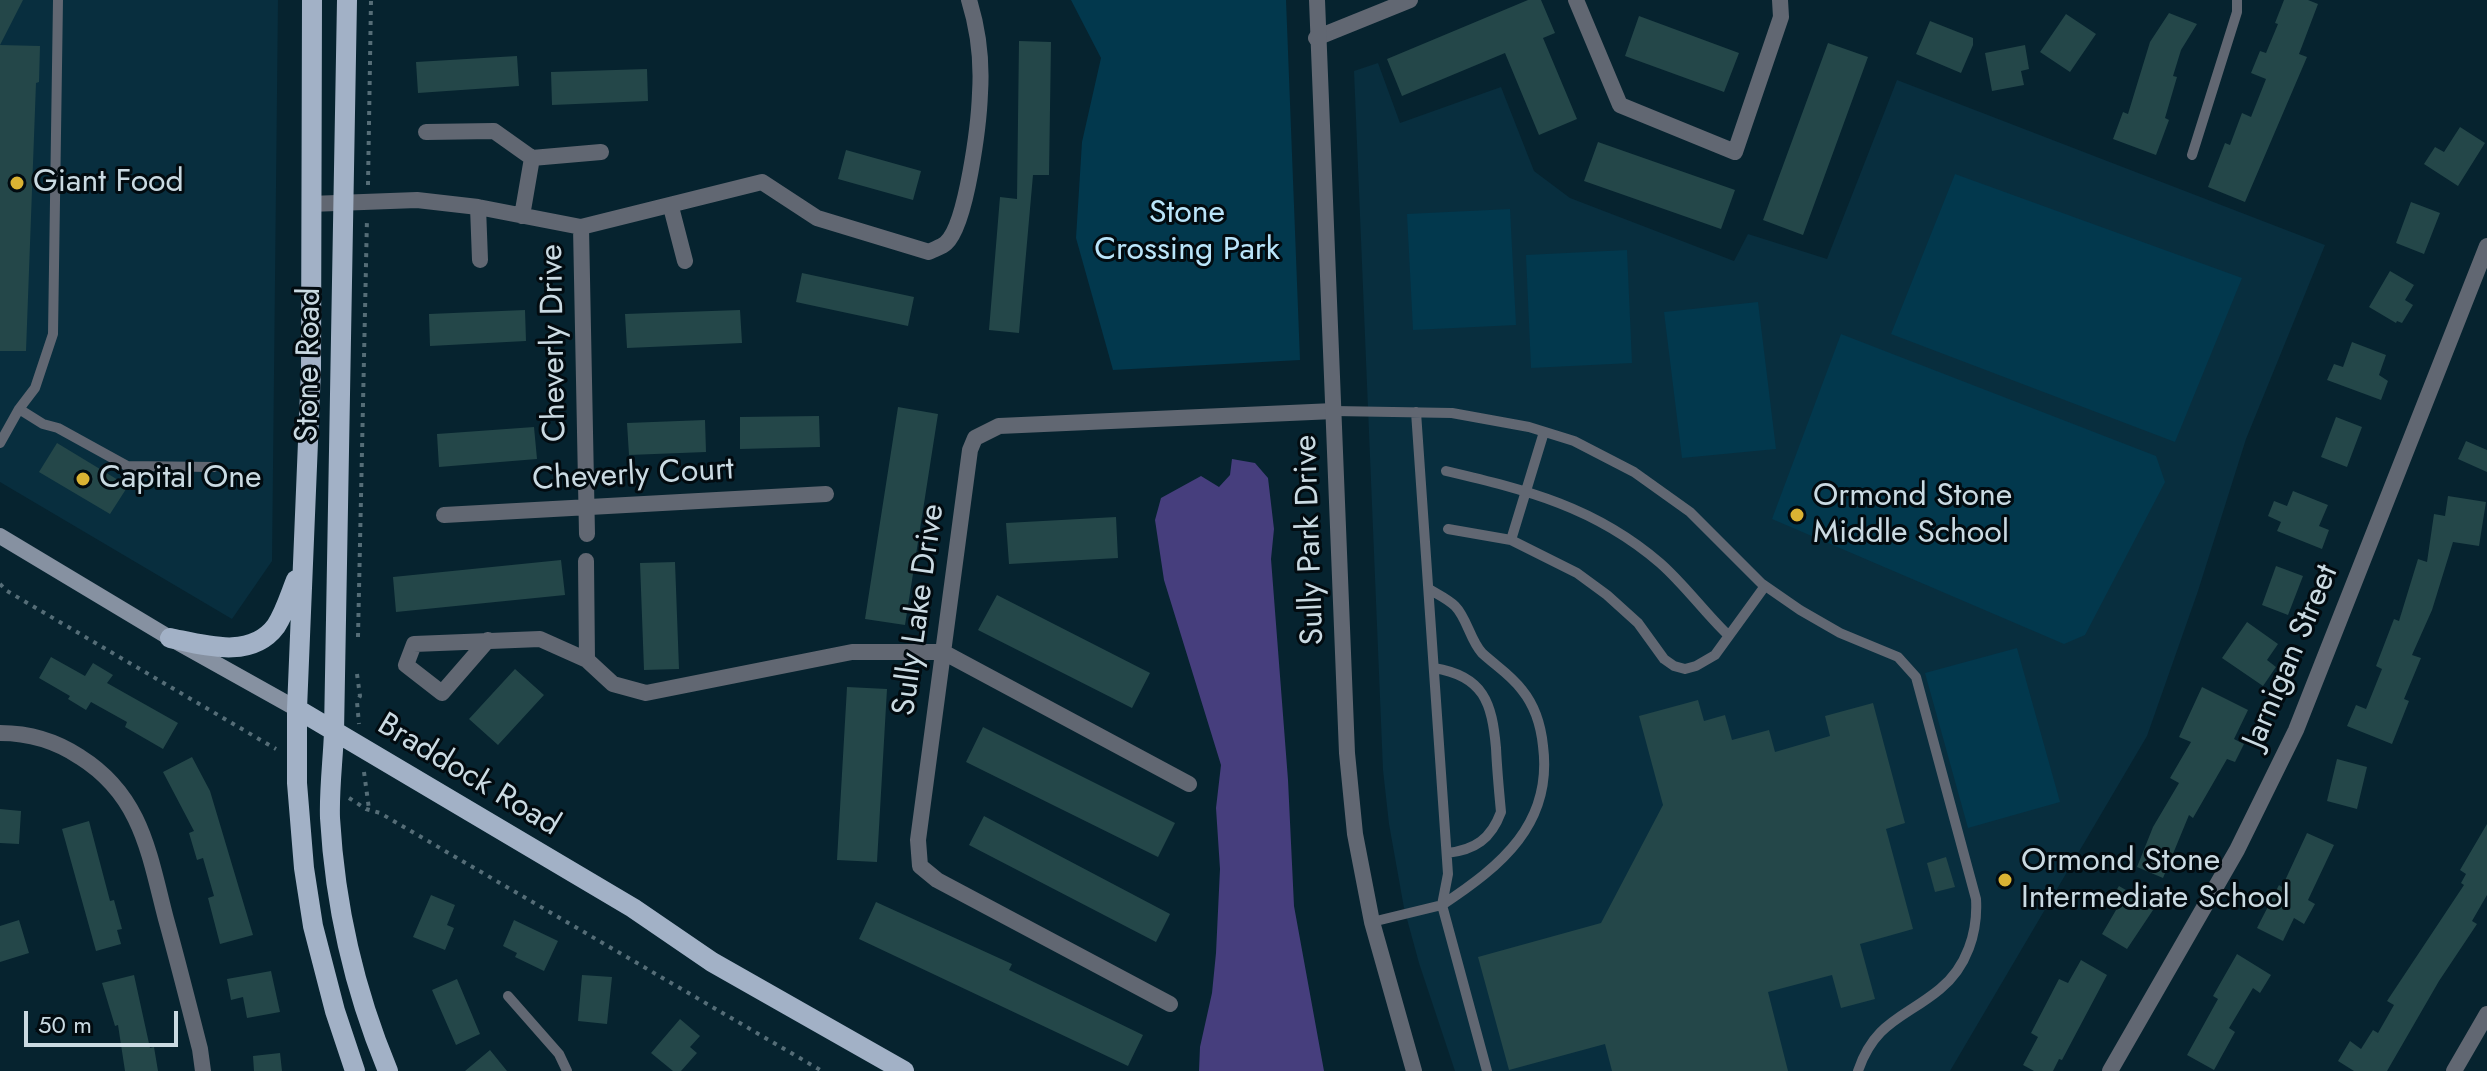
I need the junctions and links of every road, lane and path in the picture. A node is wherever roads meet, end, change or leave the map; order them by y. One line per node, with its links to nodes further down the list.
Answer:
1 (58, 0): 26 (lane)
2 (312, 0): 17 (main road, Stone Road)
3 (347, 0): 18 (main road, Stone Road)
4 (371, 0): 16 (path)
5 (969, 0): 20 (street)
6 (1317, 0): 11 (street, Sully Park Drive)
7 (1410, 0): 11 (street)
8 (1576, 0): 9 (street)
9 (1780, 0)
10 (2237, 0): 14 (lane)
11 (1316, 38): 27 (street, Sully Park Drive)
12 (426, 132): 15 (street)
13 (601, 152): 15 (street)
14 (2192, 155)
15 (532, 158): 21 (street)
16 (367, 203): 18 (street); 19 (street); 49 (path)
17 (310, 204): 18 (street); 42 (main road, Stone Road)
18 (343, 204): 55 (main road, Stone Road)
19 (478, 207): 21 (street); 24 (street)
20 (671, 207): 22 (street); 25 (street)
21 (522, 216): 22 (street)
22 (581, 227): 35 (street, Cheverly Drive)
23 (2487, 246): 77 (street, Jarnigan Street)
24 (480, 260)
25 (685, 261)
26 (19, 409): 30 (lane); 31 (lane)
27 (1334, 411): 28 (lane); 50 (street, Sully Lake Drive); 64 (street, Sully Park Drive)
28 (1416, 412): 29 (lane); 45 (lane)
29 (1544, 432): 33 (lane); 44 (lane)
30 (0, 443)
31 (214, 467)
32 (1446, 471): 33 (lane)
33 (1526, 490): 40 (lane); 46 (lane)
34 (826, 494): 35 (street, Cheverly Court)
35 (585, 507): 36 (street, Cheverly Court); 38 (street, Cheverly Drive)
36 (444, 515)
37 (1448, 529): 40 (lane)
38 (587, 534)
39 (0, 536): 47 (main road, Braddock Road)
40 (1511, 540): 46 (lane)
41 (586, 561): 51 (street)
42 (302, 565): 47 (main road); 54 (main road, Stone Road)
43 (0, 584): 58 (path)
44 (1765, 586): 46 (lane); 76 (lane)
45 (1429, 589): 53 (lane); 63 (lane)
46 (1728, 635)
47 (170, 638): 54 (main road, Braddock Road)
48 (488, 640): 48 (street); 51 (street)
49 (358, 647)
50 (943, 652): 51 (street); 59 (street); 66 (street, Sully Lake Drive)
51 (587, 660)
52 (357, 661): 57 (path)
53 (1434, 668): 62 (lane); 62 (lane)
54 (297, 709): 55 (main road, Braddock Road); 58 (main road, Stone Road)
55 (334, 732): 57 (main road, Braddock Road); 60 (main road, Stone Road)
56 (0, 733): 68 (street)
57 (361, 748): 61 (path); 73 (main road, Braddock Road)
58 (297, 763): 69 (main road, Stone Road)
59 (1189, 784)
60 (332, 786): 61 (path); 70 (main road, Stone Road)
61 (369, 809): 72 (path)
62 (1447, 853): 63 (lane)
63 (1442, 905): 64 (lane); 75 (lane)
64 (1372, 922): 74 (street, Sully Park Drive)
65 (508, 996): 71 (lane)
66 (1170, 1004)
67 (2487, 1014): 78 (street)
68 (203, 1071)
69 (355, 1071)
70 (388, 1071)
71 (567, 1071)
72 (822, 1071)
73 (904, 1071)
74 (1414, 1071)
75 (1487, 1071)
76 (1858, 1071)
77 (2110, 1071)
78 (2454, 1071)

